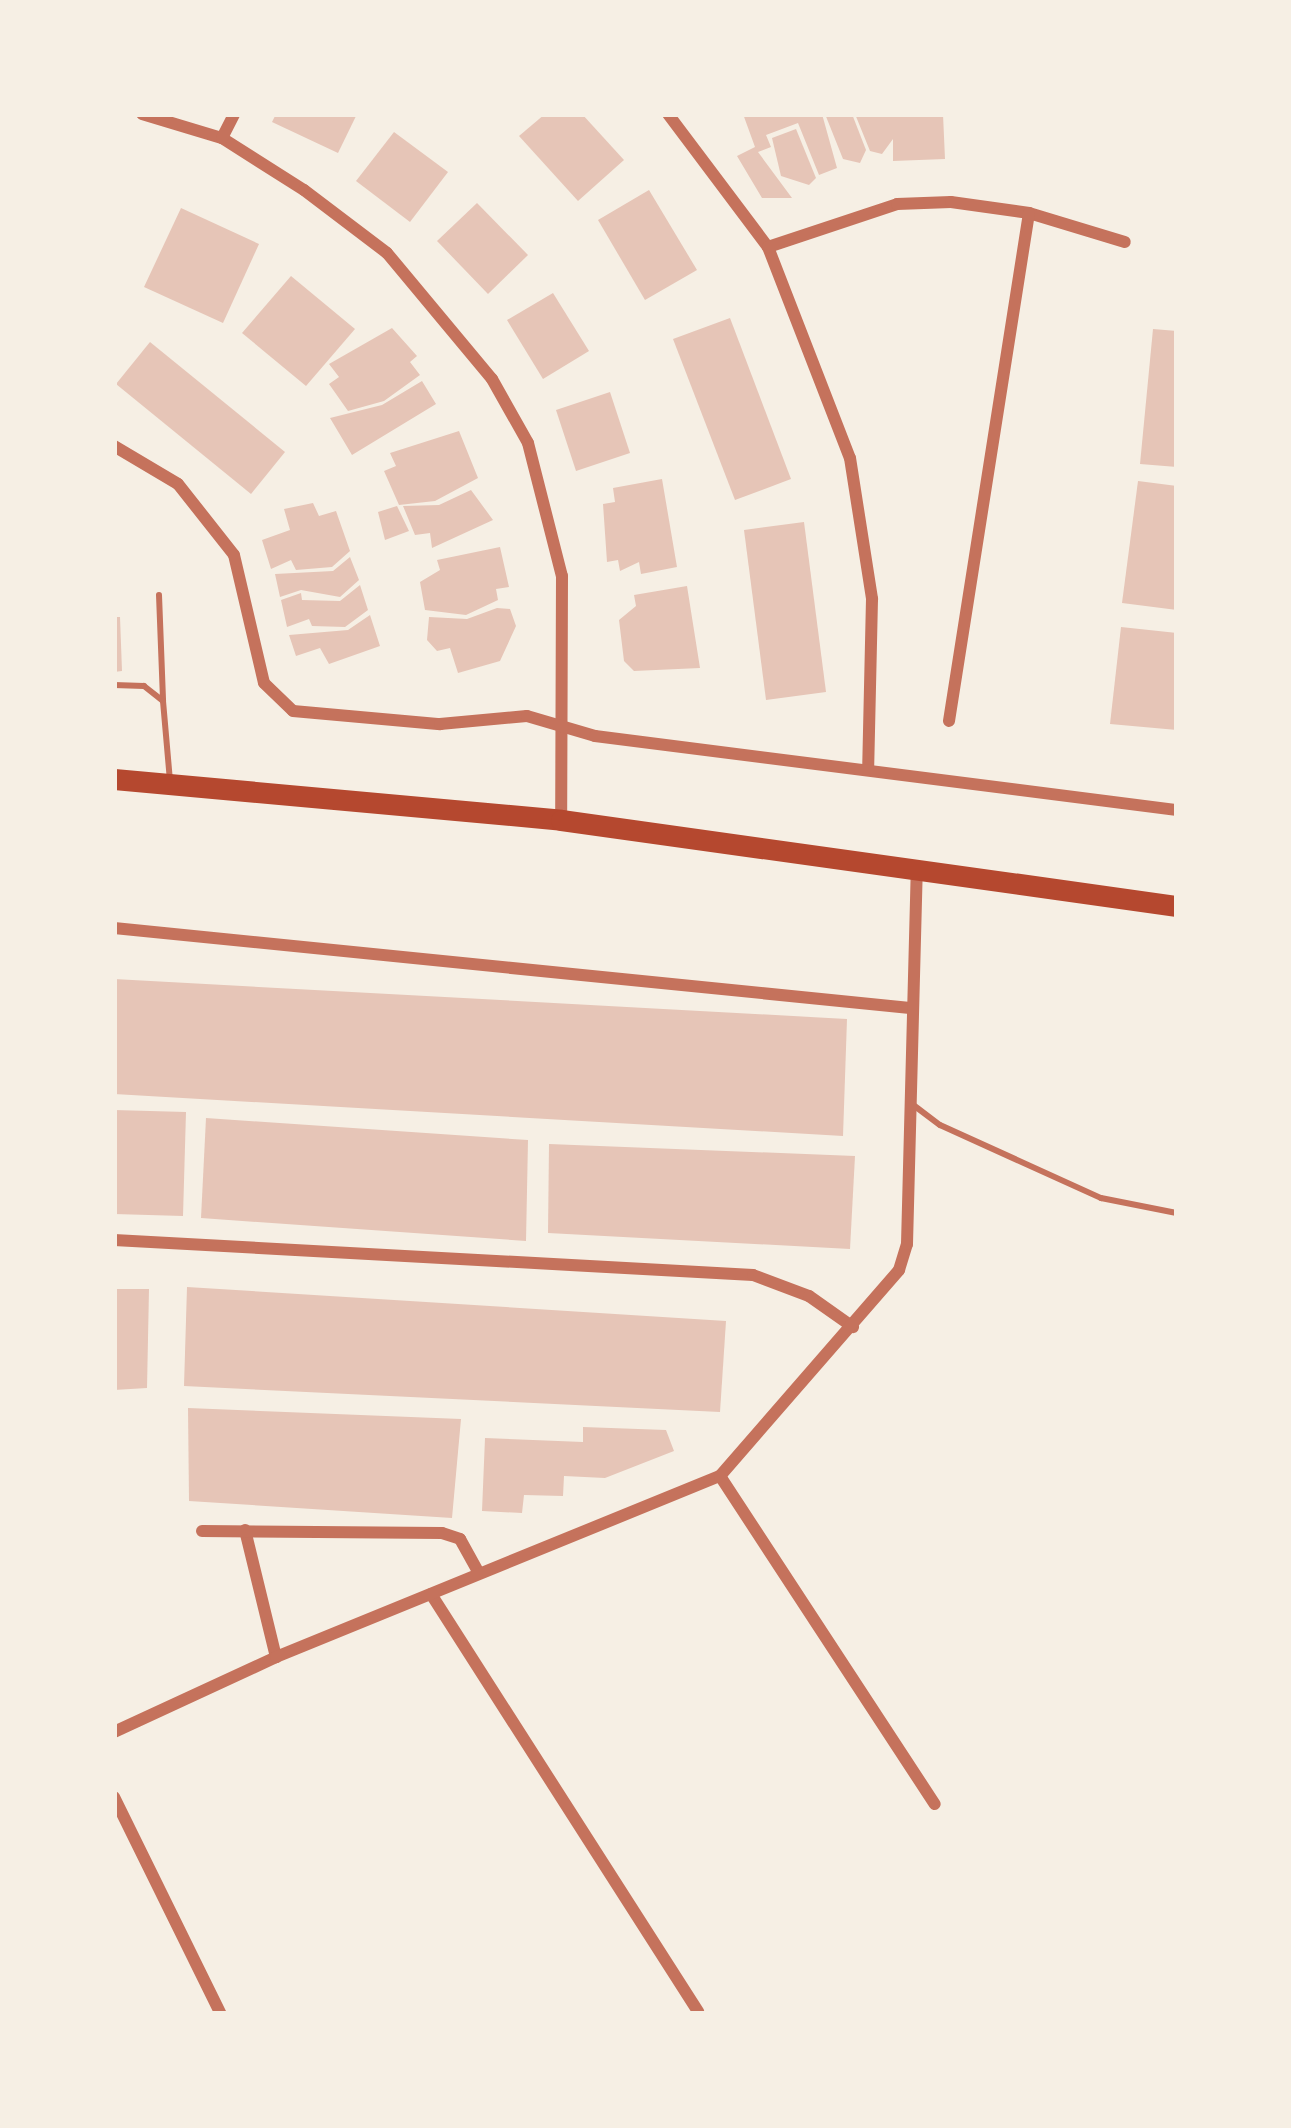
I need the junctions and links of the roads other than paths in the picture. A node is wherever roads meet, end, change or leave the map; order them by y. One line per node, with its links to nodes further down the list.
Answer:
1 (142, 114): 4 (street)
2 (234, 114): 4 (street)
3 (668, 114): 7 (street)
4 (222, 138): 13 (street)
5 (1029, 213): 6 (street); 7 (street); 12 (street)
6 (1125, 242)
7 (768, 247): 14 (street)
8 (114, 446): 13 (street)
9 (159, 595): 11 (lane)
10 (114, 685): 11 (lane)
11 (163, 701): 16 (lane)
12 (949, 721)
13 (565, 725): 14 (street); 18 (street)
14 (868, 769): 17 (street)
15 (114, 779): 16 (main road)
16 (170, 782): 18 (main road)
17 (1177, 811)
18 (561, 820): 19 (main road)
19 (917, 868): 20 (main road); 22 (street)
20 (1177, 906)
21 (114, 928): 22 (street)
22 (910, 1008): 23 (street)
23 (909, 1102): 24 (lane); 26 (street)
24 (1177, 1213)
25 (114, 1240): 26 (street)
26 (854, 1327): 27 (street)
27 (720, 1476): 30 (street); 35 (street)
28 (245, 1530): 29 (street); 30 (street); 32 (street)
29 (202, 1531)
30 (479, 1573): 31 (street)
31 (430, 1594): 32 (street); 36 (street)
32 (276, 1657): 33 (street)
33 (114, 1732)
34 (114, 1797): 37 (street)
35 (935, 1804)
36 (698, 2012)
37 (221, 2014)

